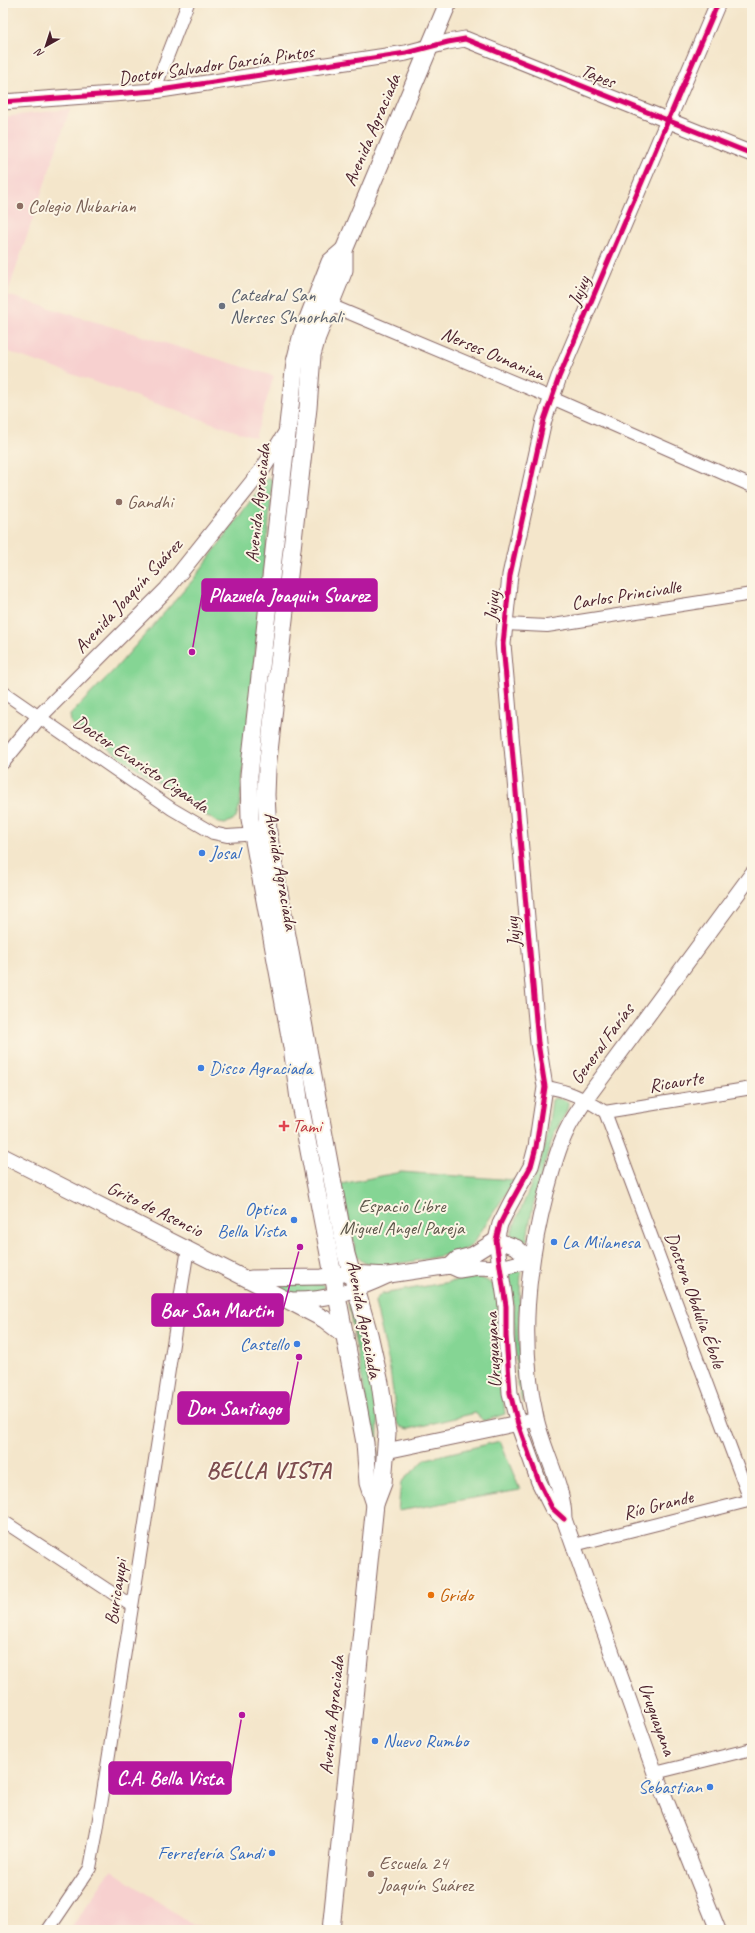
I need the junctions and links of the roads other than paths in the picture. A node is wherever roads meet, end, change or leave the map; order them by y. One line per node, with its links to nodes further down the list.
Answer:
1 (188, 3): 5 (street)
2 (448, 3): 4 (main road, Avenida Agraciada)
3 (718, 3): 7 (street, Jujuy)
4 (431, 47): 5 (street, Doctor Salvador García Pintos); 7 (street, Tapes); 9 (main road, Avenida Agraciada)
5 (154, 90): 6 (street, Doctor Salvador García Pintos)
6 (3, 102)
7 (668, 120): 8 (street, Tapes); 11 (street, Jujuy)
8 (752, 154)
9 (344, 250): 10 (main road, Avenida Agraciada); 12 (main road, Avenida Agraciada)
10 (330, 305): 11 (street, Nerses Ounanian); 19 (main road, Avenida Agraciada)
11 (552, 398): 13 (street, Nerses Ounanian); 15 (street, Jujuy)
12 (287, 431): 17 (street, Avenida Joaquín Suárez); 19 (main road, Avenida Agraciada)
13 (752, 486)
14 (752, 594): 15 (street, Carlos Princivalle)
15 (505, 624): 21 (street, Jujuy)
16 (3, 692): 17 (street, Doctor Evaristo Ciganda)
17 (39, 717): 18 (street, Avenida Joaquín Suárez); 19 (street, Doctor Evaristo Ciganda)
18 (3, 761)
19 (260, 834): 31 (main road, Avenida Agraciada)
20 (752, 874): 23 (street, General Farías)
21 (545, 1087): 23 (street); 26 (street, Jujuy)
22 (752, 1088): 24 (street, Ricaurte)
23 (586, 1099): 24 (street); 28 (street, General Farías)
24 (605, 1112): 41 (street, Doctora Obdulia Ébole)
25 (3, 1156): 27 (street, Grito de Asencio)
26 (496, 1240): 28 (street); 29 (street); 30 (street, Uruguayana)
27 (188, 1248): 33 (street, Grito de Asencio); 46 (street, Buricayupi)
28 (531, 1260): 30 (street); 38 (street, Uruguayana)
29 (450, 1266): 30 (street); 32 (street)
30 (501, 1268): 39 (street, Uruguayana)
31 (343, 1274): 32 (street); 33 (street); 34 (main road, Avenida Agraciada); 35 (main road, Avenida Agraciada)
32 (389, 1275): 34 (street)
33 (247, 1278): 36 (street, Grito de Asencio)
34 (357, 1290): 35 (street); 40 (main road, Avenida Agraciada)
35 (338, 1295): 36 (street); 37 (main road, Avenida Agraciada)
36 (288, 1300): 37 (main road)
37 (345, 1335): 42 (main road, Avenida Agraciada)
38 (536, 1419): 39 (street); 43 (street, Uruguayana)
39 (518, 1424): 40 (street); 43 (street, Uruguayana)
40 (386, 1452): 42 (main road, Avenida Agraciada)
41 (751, 1500): 45 (street, Río Grande)
42 (375, 1504): 50 (main road, Avenida Agraciada)
43 (564, 1519): 45 (street, Uruguayana)
44 (3, 1521): 46 (street)
45 (574, 1545): 48 (street, Uruguayana)
46 (132, 1606): 49 (street, Buricayupi)
47 (752, 1749): 48 (street)
48 (656, 1773): 51 (street, Uruguayana)
49 (48, 1930)
50 (331, 1930)
51 (718, 1930)

